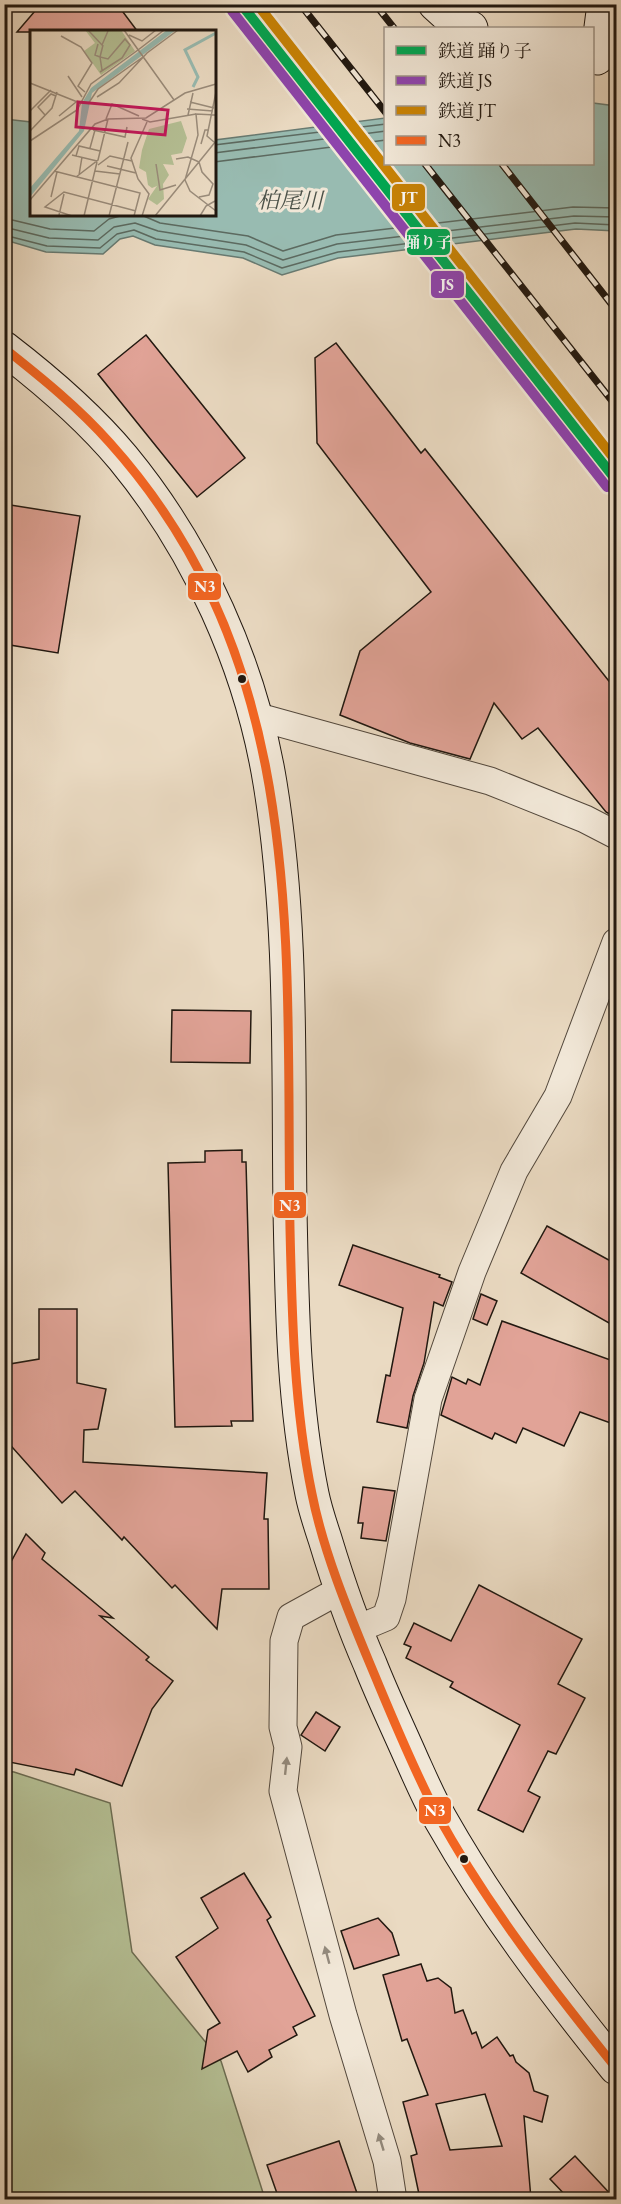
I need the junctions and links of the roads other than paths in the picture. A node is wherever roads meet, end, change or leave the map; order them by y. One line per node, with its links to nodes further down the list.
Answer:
1 (435, 4): 3 (main road)
2 (604, 4): 4 (main road)
3 (469, 27)
4 (602, 59)
5 (4, 348): 6 (main road)
6 (255, 716): 7 (street); 9 (main road)
7 (616, 834)
8 (616, 942): 10 (street)
9 (340, 1590): 10 (main road); 12 (street, one-way to 9)
10 (355, 1630): 11 (main road)
11 (616, 2068)
12 (393, 2199)

